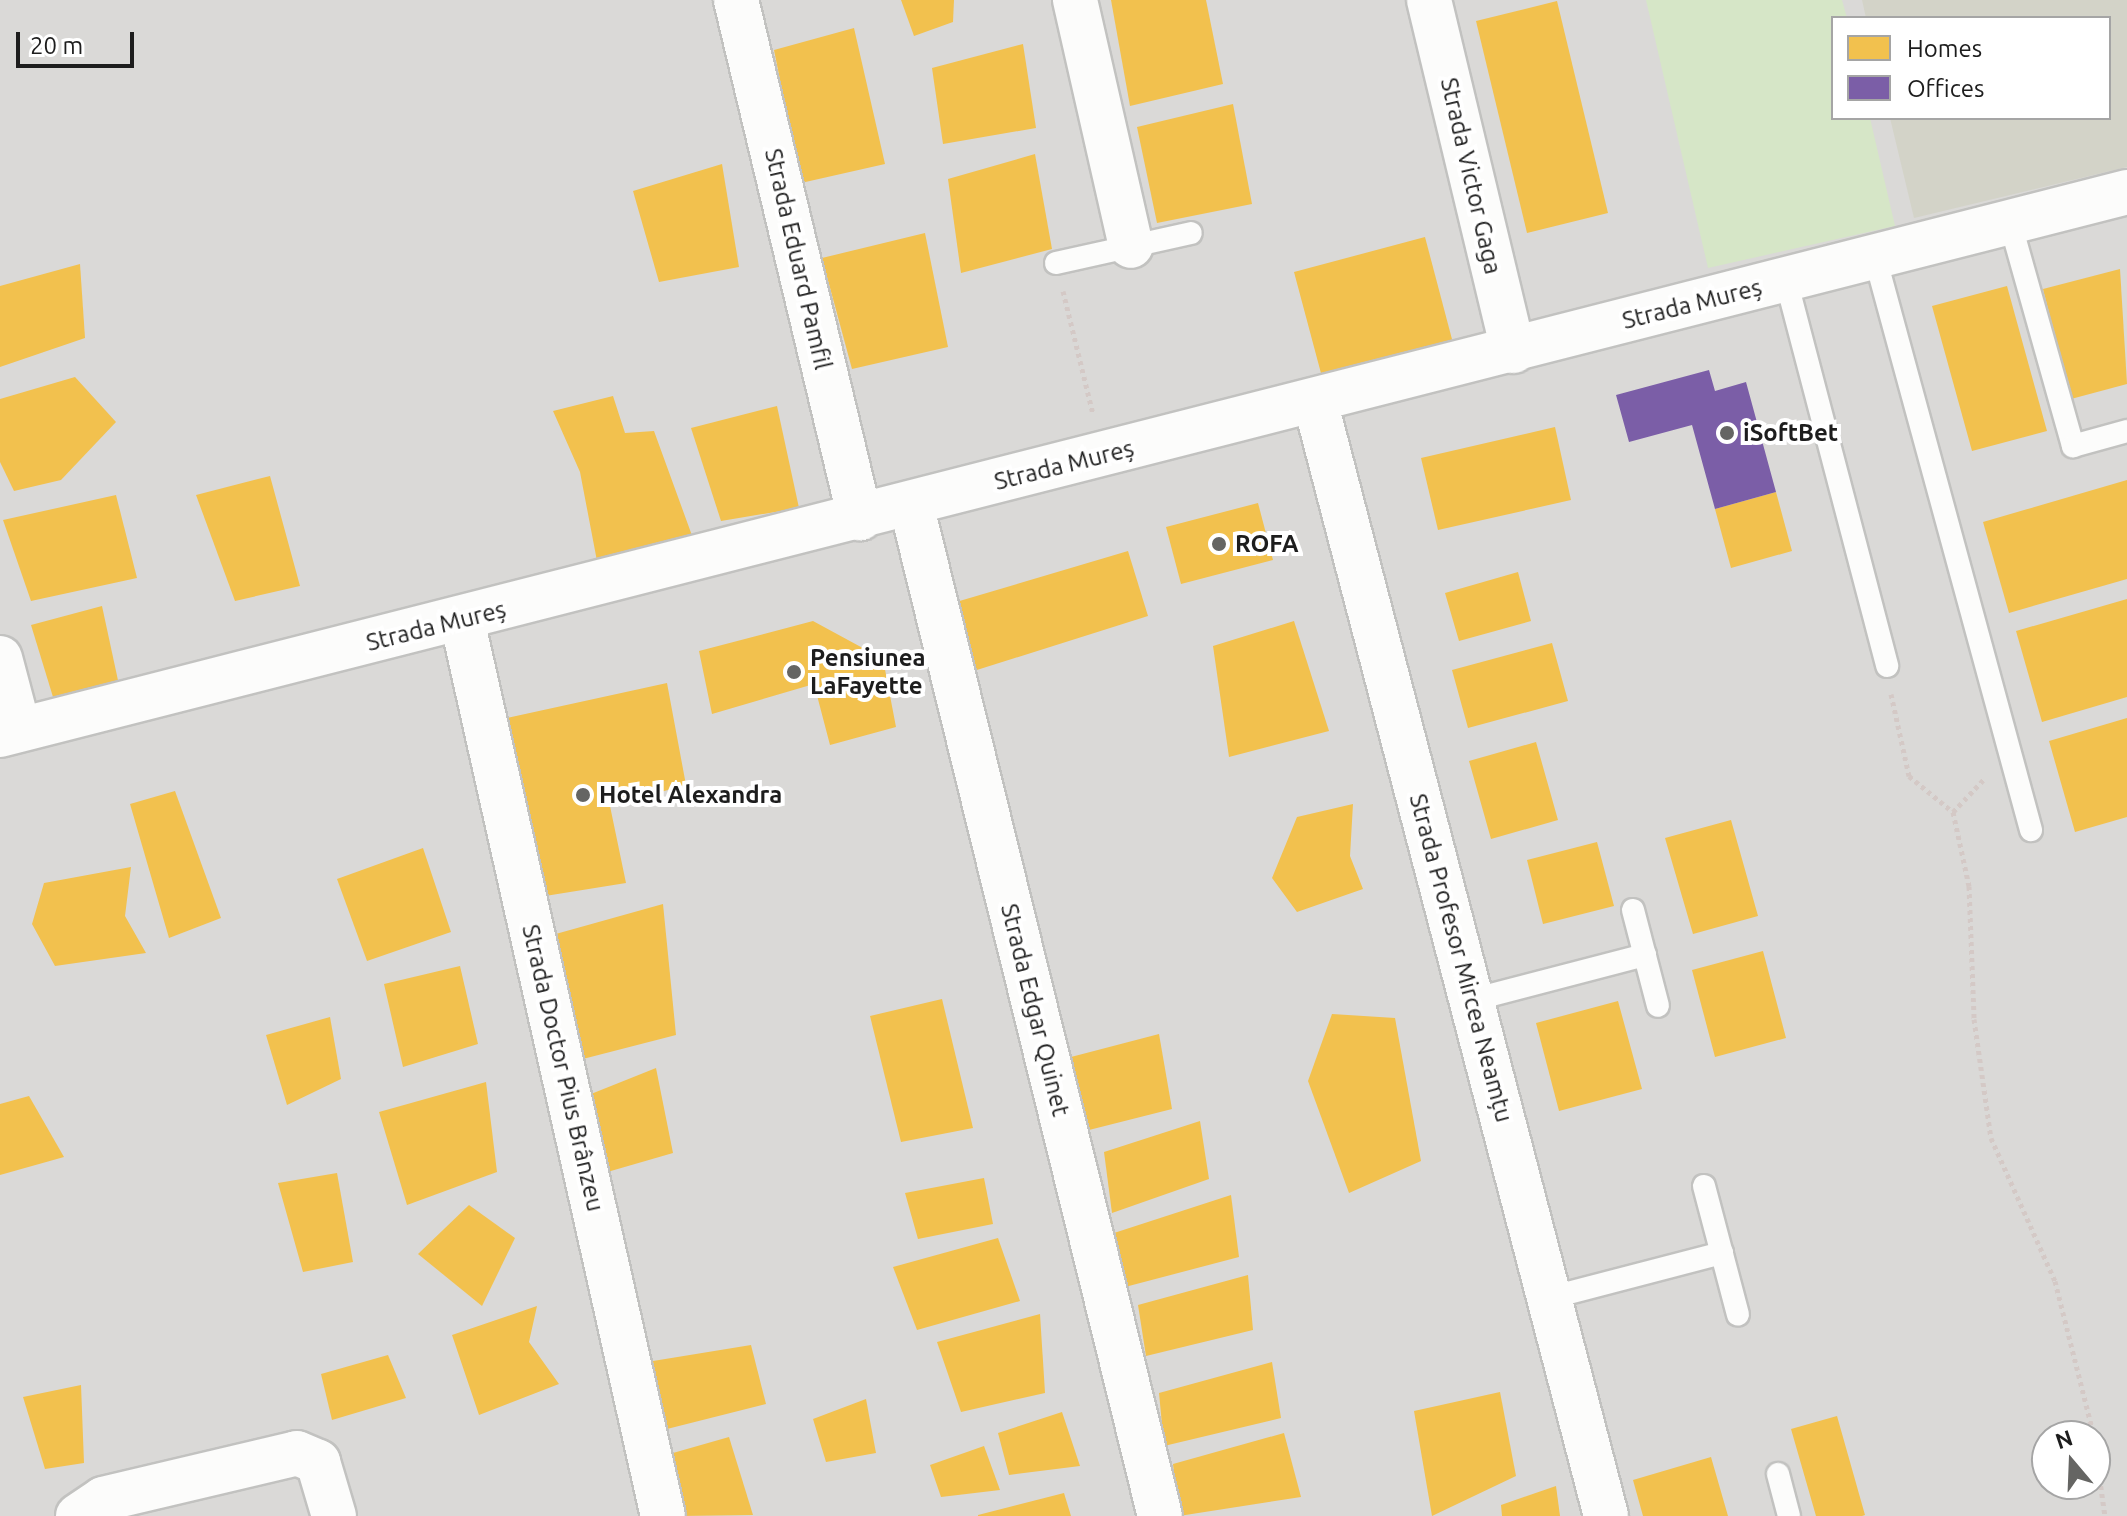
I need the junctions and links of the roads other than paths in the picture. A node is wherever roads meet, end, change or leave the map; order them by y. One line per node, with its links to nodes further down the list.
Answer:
1 (736, 0): 15 (street, Strada Eduard Pamfil)
2 (1075, 0): 7 (street)
3 (1429, 0): 11 (street, Strada Victor Gaga)
4 (2127, 192): 5 (street, Strada Mureș)
5 (2010, 222): 8 (street, Strada Mureș); 13 (lane)
6 (1191, 233): 7 (lane)
7 (1131, 246): 9 (lane)
8 (1875, 257): 10 (street, Strada Mureș); 20 (lane)
9 (1056, 263)
10 (1786, 280): 11 (street, Strada Mureș); 18 (lane)
11 (1513, 351): 12 (street, Strada Mureș)
12 (1315, 401): 14 (street, Strada Mureș); 23 (street, Strada Profesor Mircea Neamțu)
13 (2127, 431)
14 (911, 504): 15 (street, Strada Mureș); 33 (street, Strada Edgar Quinet)
15 (860, 518): 16 (street, Strada Mureș)
16 (462, 620): 19 (street, Strada Mureș); 32 (street, Strada Doctor Pius Brânzeu)
17 (0, 658): 19 (street)
18 (1887, 666)
19 (10, 732)
20 (2031, 830)
21 (1633, 910): 22 (lane)
22 (1645, 955): 23 (lane); 24 (lane)
23 (1472, 1000): 27 (street, Strada Profesor Mircea Neamțu)
24 (1658, 1006)
25 (1704, 1186): 26 (lane)
26 (1722, 1253): 27 (lane); 28 (lane)
27 (1549, 1298): 34 (street, Strada Profesor Mircea Neamțu)
28 (1738, 1315)
29 (1778, 1474): 35 (lane)
30 (78, 1516): 31 (street)
31 (334, 1516)
32 (663, 1516)
33 (1160, 1516)
34 (1606, 1516)
35 (1789, 1516)

